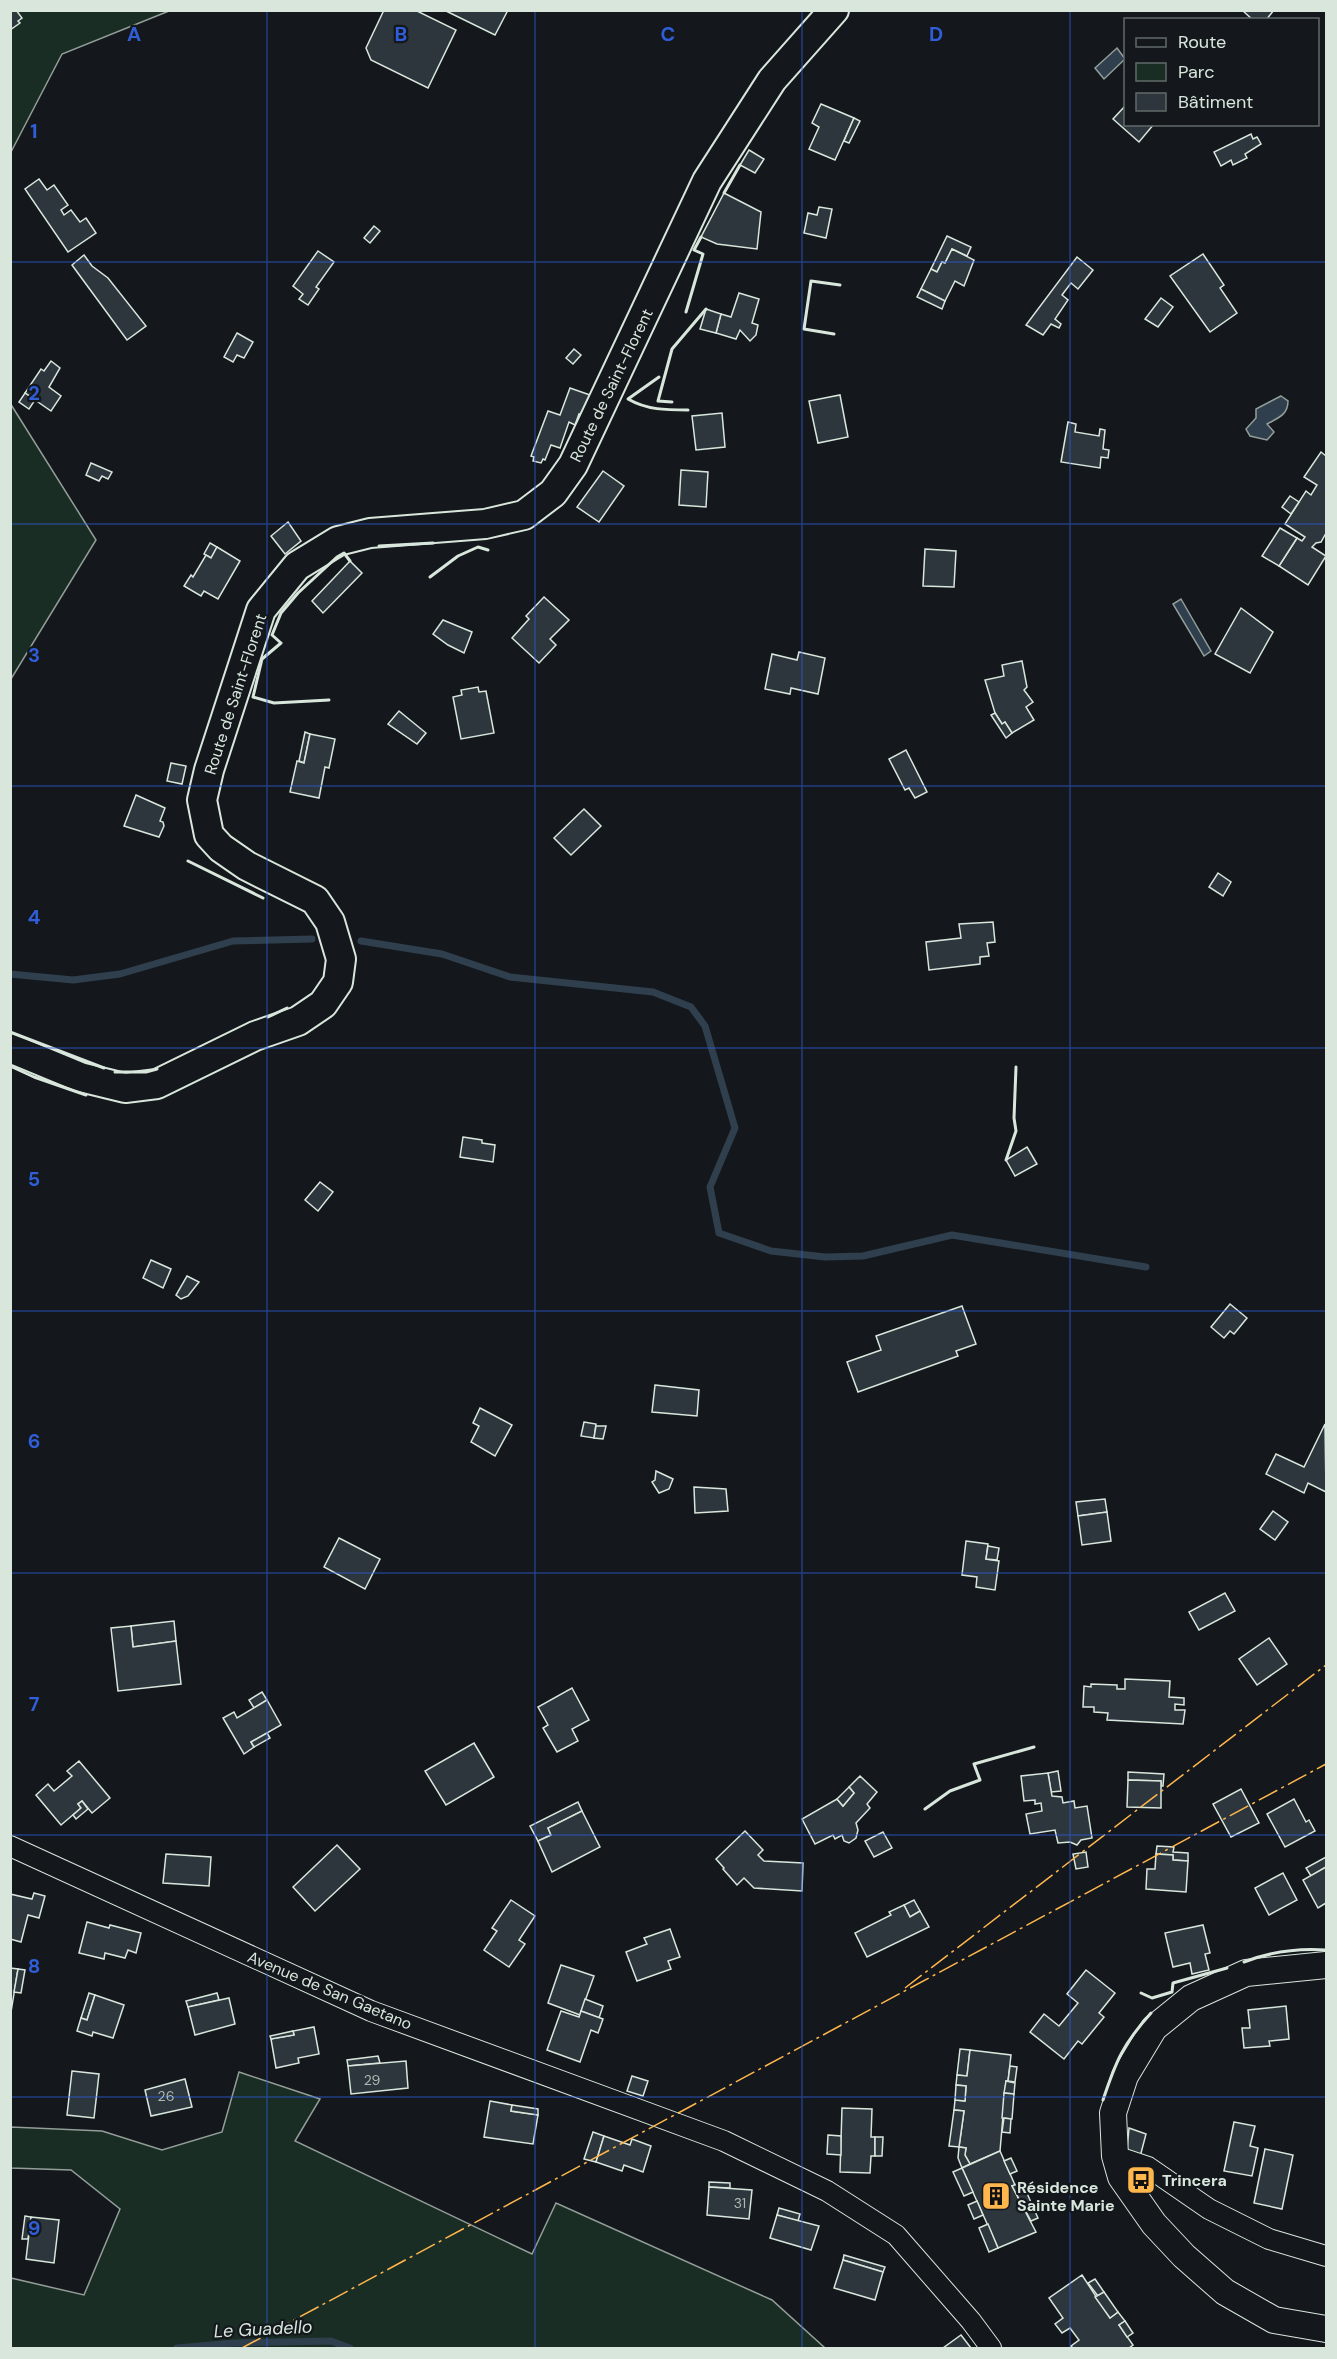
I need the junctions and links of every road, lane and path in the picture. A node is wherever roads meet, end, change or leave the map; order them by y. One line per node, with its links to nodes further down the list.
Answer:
1 (834, 10): 2 (main road, Route de Saint-Florent)
2 (10, 1048)
3 (10, 1846): 8 (street, Avenue de San Gaetano)
4 (1326, 1965): 5 (street)
5 (1115, 2156): 6 (street); 7 (street)
6 (1326, 2256)
7 (1326, 2329)
8 (991, 2349)

